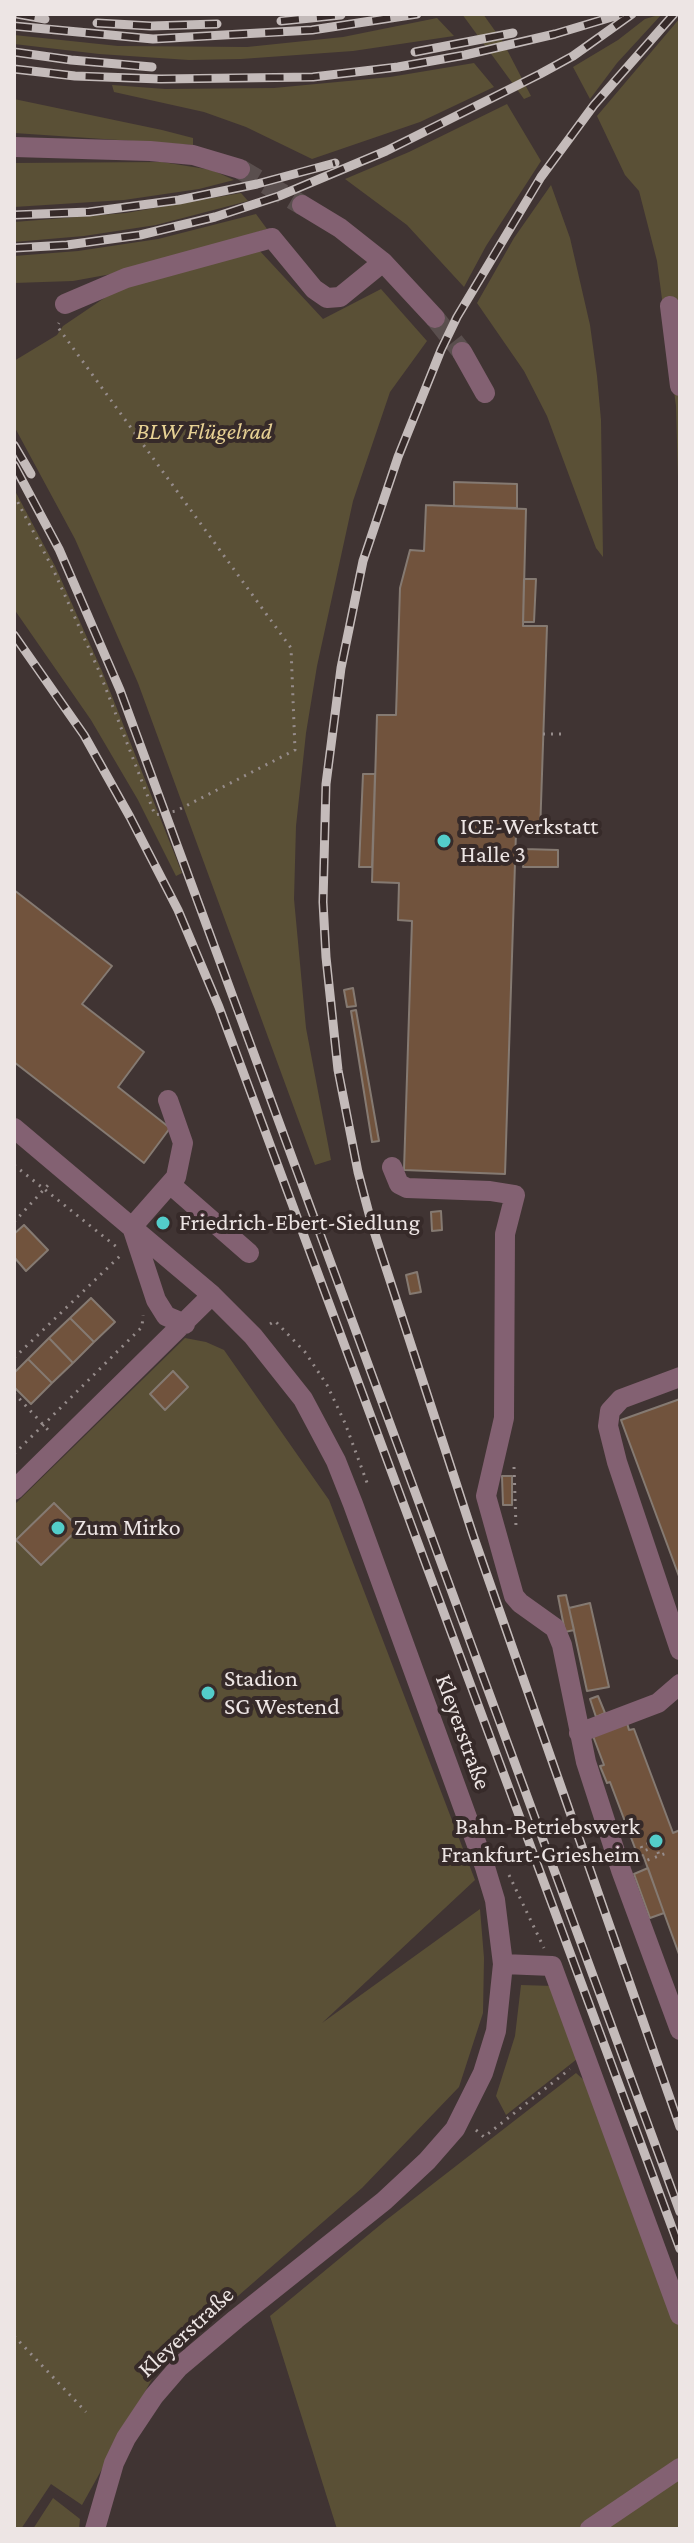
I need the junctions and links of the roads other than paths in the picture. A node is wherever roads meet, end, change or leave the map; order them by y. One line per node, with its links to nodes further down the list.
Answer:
1 (14, 147): 2 (street)
2 (240, 169)
3 (302, 205): 4 (street)
4 (383, 262): 5 (street); 7 (street)
5 (65, 304)
6 (670, 306): 9 (street)
7 (435, 318)
8 (462, 352): 10 (street)
9 (680, 386)
10 (485, 393)
11 (168, 1100): 14 (street)
12 (14, 1128): 15 (street, Kleyerstraße)
13 (392, 1167): 23 (street)
14 (170, 1184): 15 (street); 16 (street)
15 (132, 1227): 17 (street, Kleyerstraße); 18 (street)
16 (249, 1253)
17 (212, 1295): 18 (street); 24 (street, Kleyerstraße)
18 (185, 1324): 20 (street)
19 (680, 1377): 21 (street)
20 (14, 1490)
21 (680, 1650)
22 (680, 1684): 23 (street)
23 (579, 1733): 25 (street)
24 (503, 1964): 26 (street); 28 (street, Kleyerstraße)
25 (680, 2030)
26 (680, 2315)
27 (680, 2468): 29 (street)
28 (95, 2529)
29 (590, 2529)

